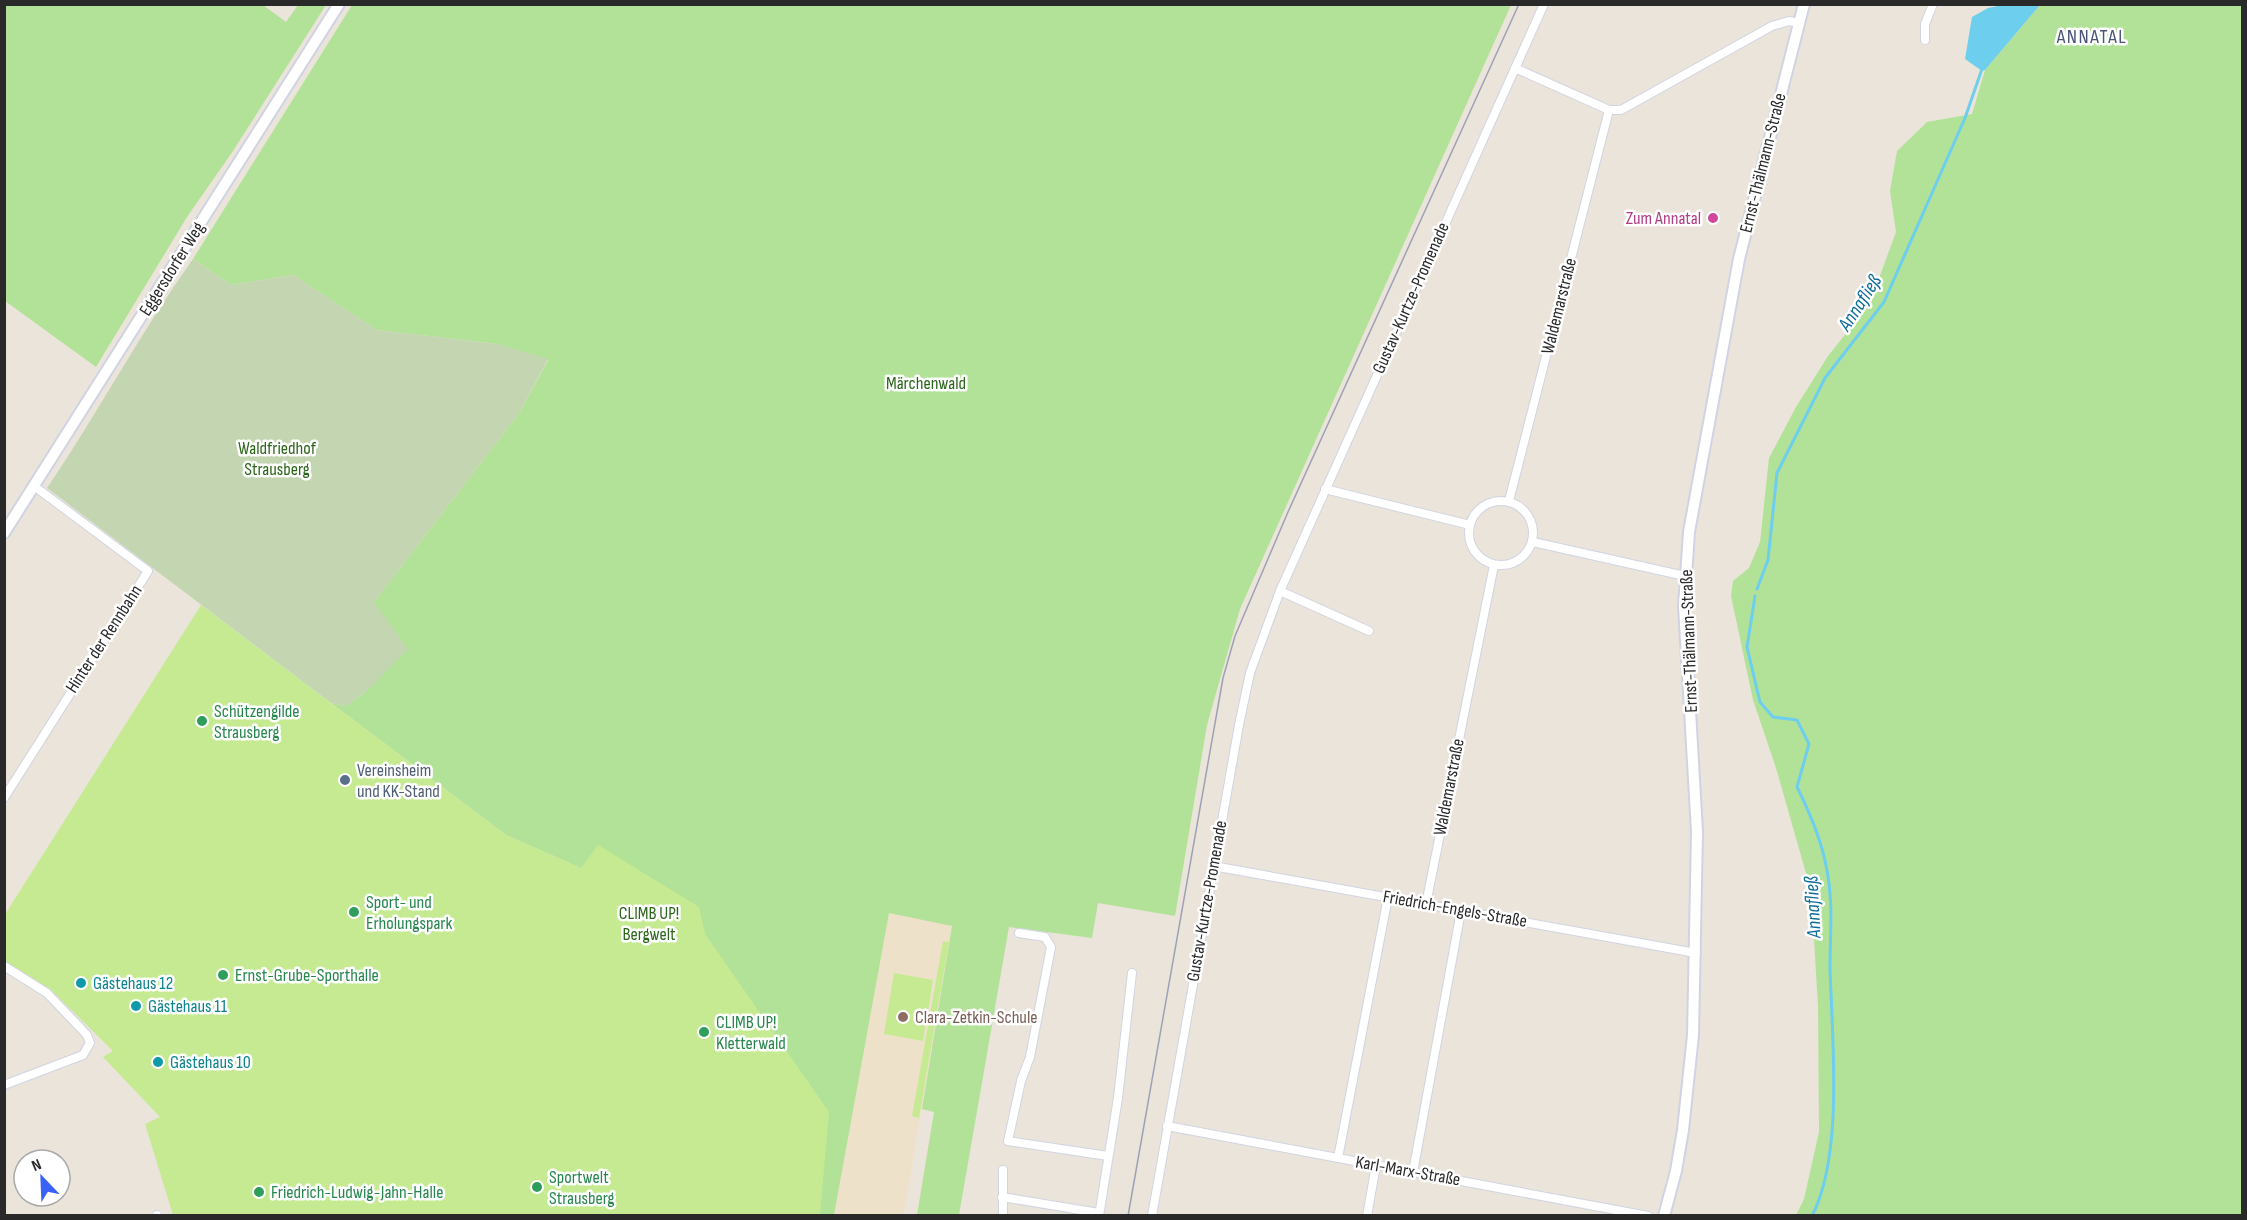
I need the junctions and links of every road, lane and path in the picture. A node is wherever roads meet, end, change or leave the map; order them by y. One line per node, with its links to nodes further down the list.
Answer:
1 (339, 4): 9 (main road, Eggersdorfer Weg)
2 (1544, 4): 7 (street, Gustav-Kurtze-Promenade)
3 (1804, 4): 5 (main road, Ernst-Thälmann-Straße)
4 (1933, 4): 6 (street)
5 (1800, 22): 8 (street); 16 (main road, Ernst-Thälmann-Straße)
6 (1925, 39)
7 (1515, 68): 8 (street); 10 (street, Gustav-Kurtze-Promenade)
8 (1609, 110): 11 (street, Waldemarstraße)
9 (34, 486): 13 (main road, Eggersdorfer Weg); 19 (street, Hinter der Rennbahn)
10 (1325, 489): 12 (street); 17 (street, Gustav-Kurtze-Promenade)
11 (1509, 501): 12 (street); 14 (street)
12 (1470, 525): 15 (street)
13 (4, 532)
14 (1533, 542): 15 (street); 16 (street)
15 (1494, 565): 22 (street, Waldemarstraße)
16 (1685, 576): 25 (main road, Ernst-Thälmann-Straße)
17 (1280, 591): 18 (street); 20 (street, Gustav-Kurtze-Promenade)
18 (1369, 631)
19 (4, 798)
20 (1213, 866): 21 (street, Friedrich-Engels-Straße); 29 (street, Gustav-Kurtze-Promenade)
21 (1388, 897): 22 (street, Friedrich-Engels-Straße); 31 (street)
22 (1426, 904): 23 (street, Friedrich-Engels-Straße)
23 (1461, 911): 25 (street, Friedrich-Engels-Straße); 34 (street)
24 (1019, 933): 30 (street)
25 (1696, 953): 41 (main road, Ernst-Thälmann-Straße)
26 (4, 966): 28 (street)
27 (1131, 973): 30 (street)
28 (4, 1085)
29 (1167, 1126): 31 (street, Karl-Marx-Straße); 38 (street, Gustav-Kurtze-Promenade)
30 (1108, 1156): 36 (street)
31 (1338, 1158): 32 (street, Karl-Marx-Straße)
32 (1376, 1165): 34 (street, Karl-Marx-Straße); 39 (street)
33 (1003, 1170): 35 (street)
34 (1413, 1172): 40 (street, Karl-Marx-Straße)
35 (1002, 1197): 36 (street); 37 (street)
36 (1099, 1214)
37 (1003, 1215)
38 (1152, 1215)
39 (1367, 1215)
40 (1648, 1215)
41 (1664, 1215)

